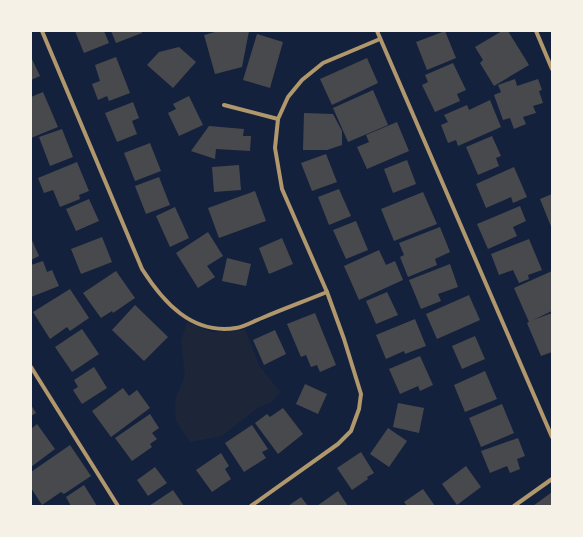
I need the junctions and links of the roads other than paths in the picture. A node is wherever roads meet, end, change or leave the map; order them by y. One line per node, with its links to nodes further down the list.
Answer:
1 (42, 31): 8 (street)
2 (376, 31): 4 (street)
3 (536, 31): 5 (street)
4 (380, 39): 7 (street); 10 (street)
5 (552, 69)
6 (224, 105): 7 (street)
7 (278, 119): 8 (street)
8 (327, 292): 13 (street)
9 (31, 367): 12 (street)
10 (552, 437)
11 (552, 479): 14 (street)
12 (118, 506)
13 (251, 506)
14 (514, 506)

